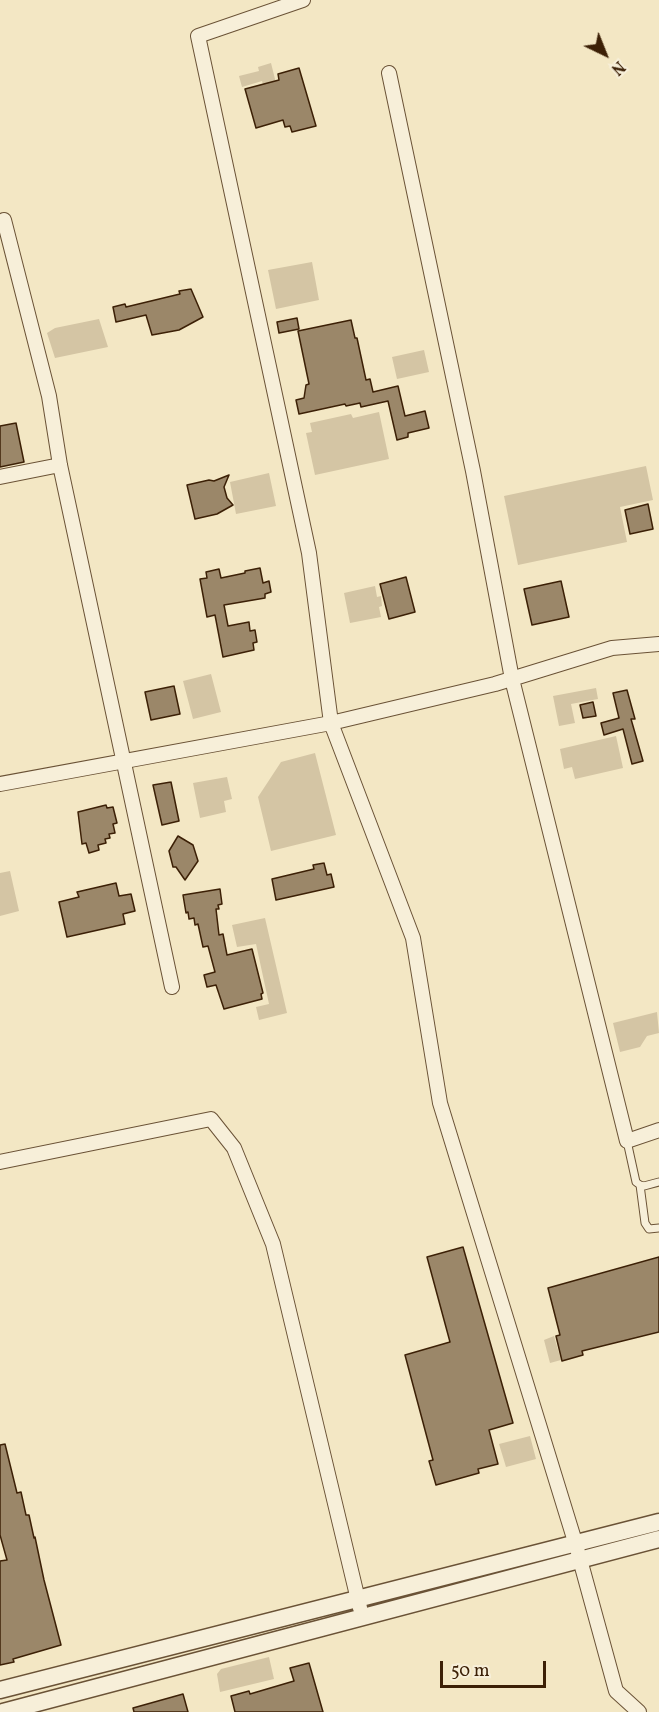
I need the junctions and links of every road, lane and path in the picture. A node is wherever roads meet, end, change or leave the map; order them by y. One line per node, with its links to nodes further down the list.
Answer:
1 (303, 0): 8 (street)
2 (389, 73): 7 (street)
3 (4, 220): 4 (street)
4 (60, 465): 5 (street); 9 (street)
5 (0, 477)
6 (659, 644): 7 (street)
7 (512, 679): 8 (street); 13 (street)
8 (331, 723): 9 (street); 20 (street)
9 (124, 760): 10 (street); 11 (street)
10 (0, 784)
11 (172, 987)
12 (659, 1130): 13 (street)
13 (627, 1141): 16 (lane)
14 (0, 1162): 21 (street)
15 (659, 1182): 16 (lane)
16 (640, 1185): 17 (lane)
17 (659, 1228)
18 (659, 1522): 20 (street)
19 (659, 1539): 20 (street)
20 (578, 1553): 21 (street); 22 (street); 24 (street)
21 (358, 1598): 22 (street); 23 (street)
22 (361, 1618): 25 (street)
23 (0, 1690)
24 (624, 1707): 26 (street)
25 (3, 1712)
26 (639, 1712)

